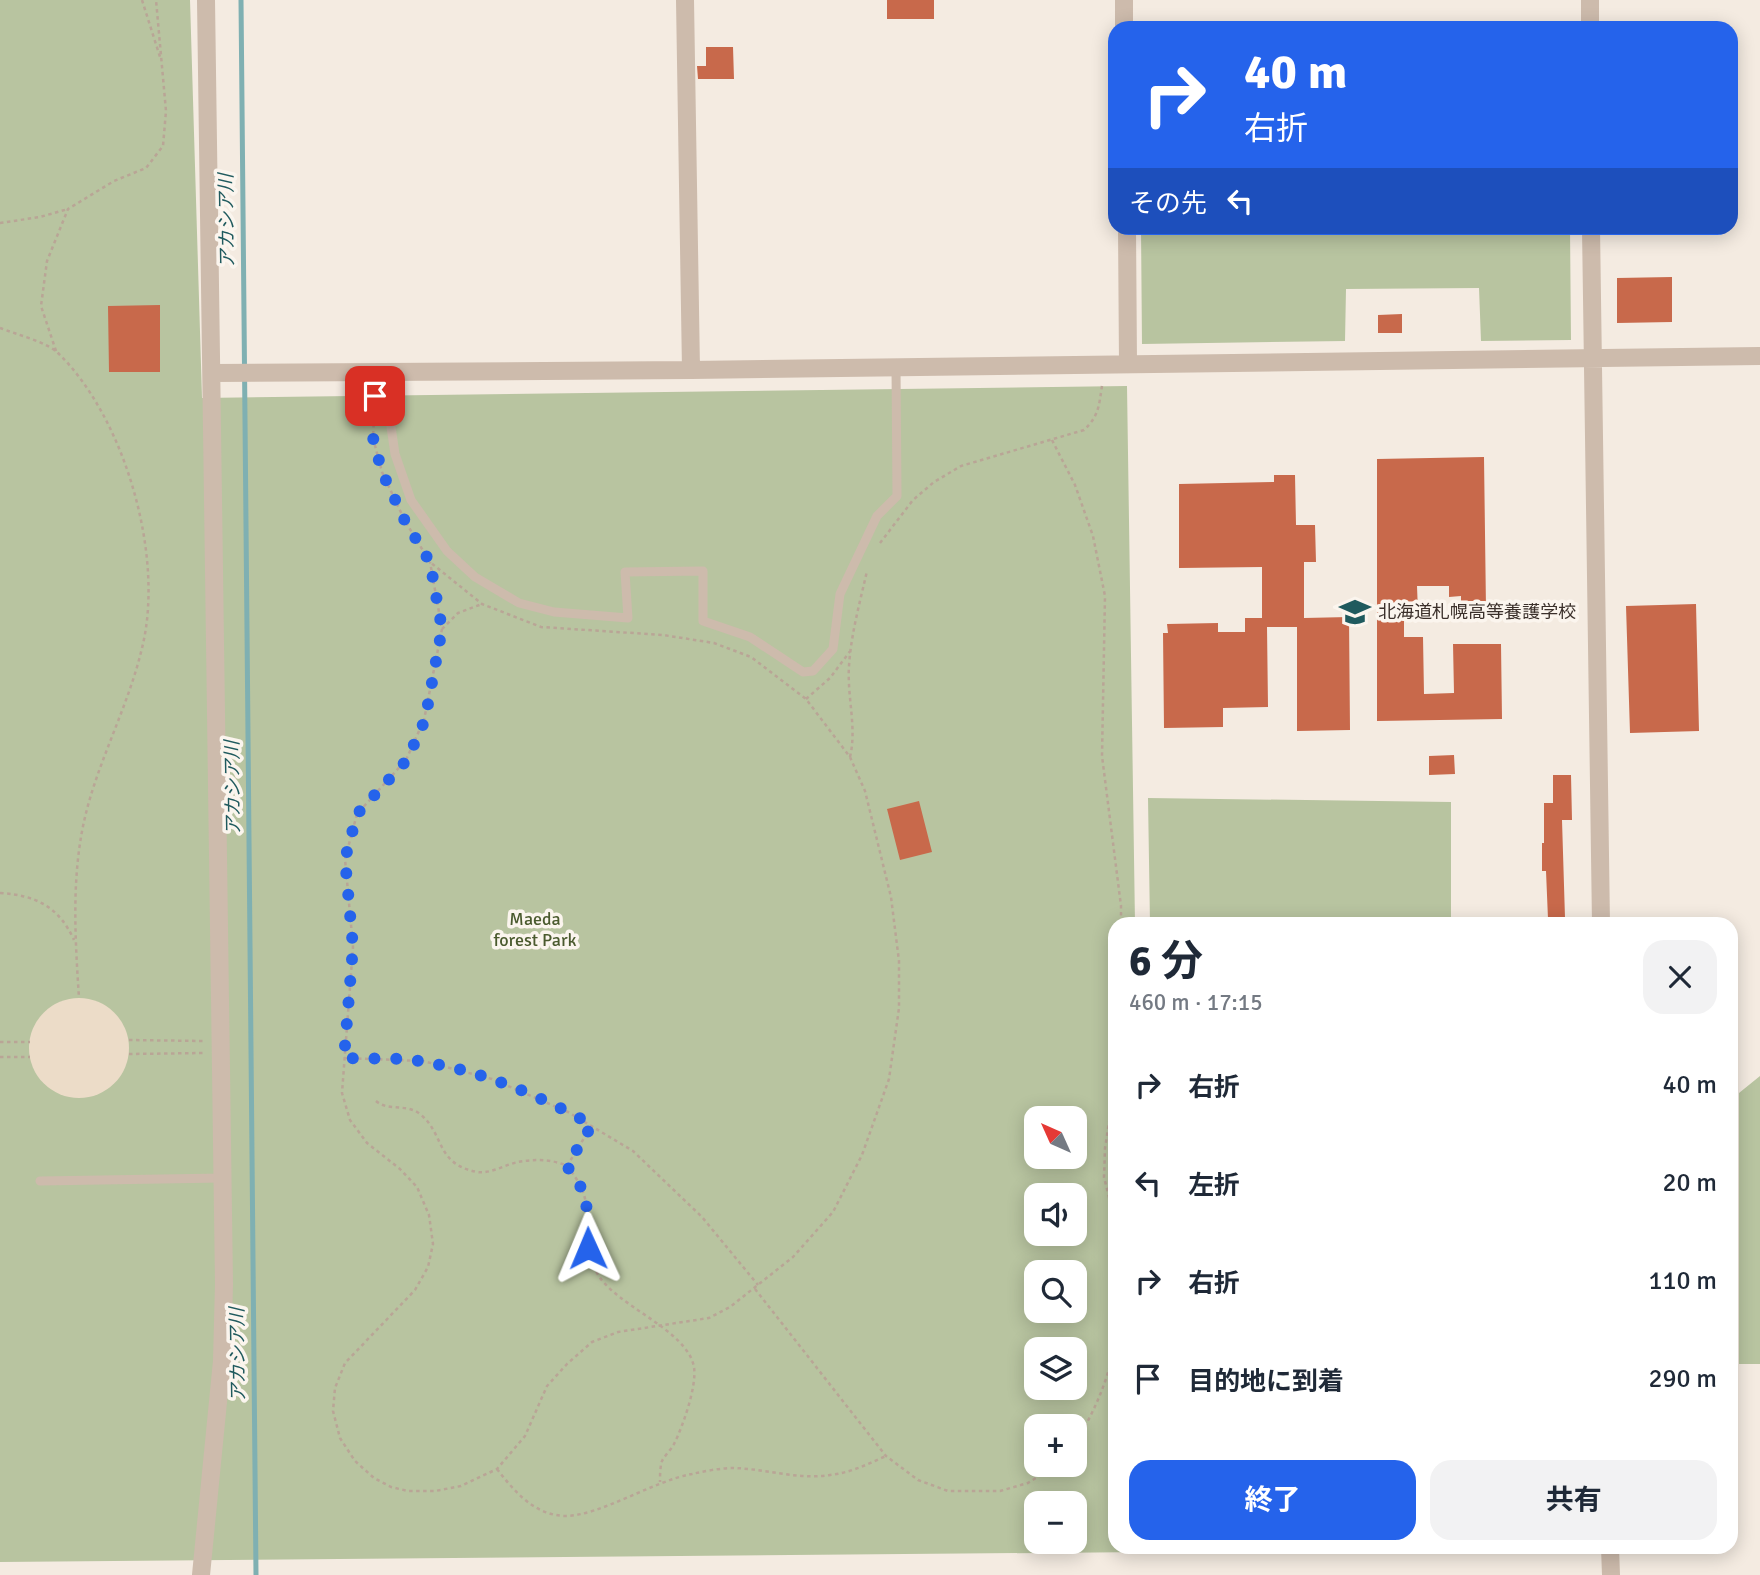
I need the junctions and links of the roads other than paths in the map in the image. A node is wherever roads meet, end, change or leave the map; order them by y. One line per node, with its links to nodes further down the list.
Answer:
1 (206, 0): 14 (street)
2 (685, 0): 13 (street)
3 (1124, 0): 5 (street)
4 (1590, 0): 6 (street)
5 (1124, 21)
6 (1590, 21)
7 (1127, 235): 11 (street)
8 (1591, 235): 10 (street)
9 (1760, 356): 10 (street)
10 (1592, 358): 11 (street); 16 (street)
11 (1128, 363): 12 (street)
12 (896, 366): 13 (street); 15 (lane)
13 (691, 370): 14 (street)
14 (218, 373): 17 (street)
15 (390, 420)
16 (1601, 917)
17 (223, 1178): 18 (lane); 20 (street)
18 (40, 1181)
19 (1610, 1554): 21 (street)
20 (201, 1575)
21 (1611, 1575)

